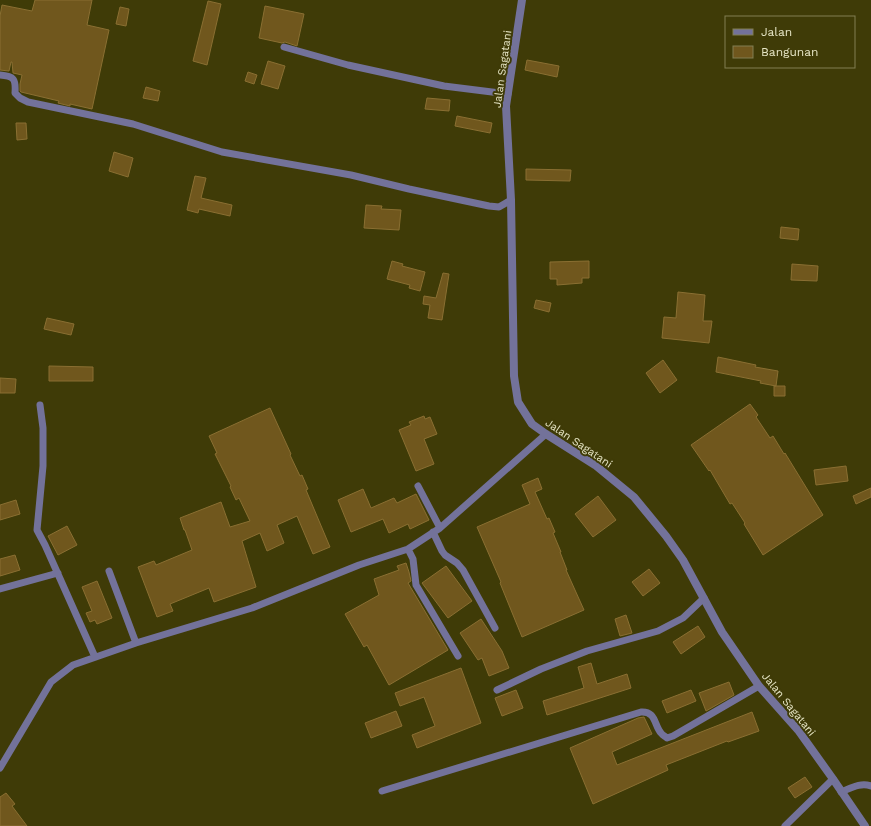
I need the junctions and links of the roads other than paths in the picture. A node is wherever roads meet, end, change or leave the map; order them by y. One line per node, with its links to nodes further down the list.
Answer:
1 (522, 0): 4 (street, Jalan Sagatani)
2 (284, 47): 4 (lane)
3 (0, 75): 5 (lane)
4 (508, 94): 5 (street, Jalan Sagatani)
5 (511, 200): 7 (street, Jalan Sagatani)
6 (40, 405): 12 (lane)
7 (546, 434): 9 (lane); 14 (street, Jalan Sagatani)
8 (418, 486): 9 (lane)
9 (437, 530): 10 (lane); 15 (lane)
10 (408, 549): 16 (lane); 17 (lane)
11 (109, 571): 16 (lane)
12 (58, 573): 13 (lane); 18 (lane)
13 (0, 589)
14 (704, 598): 19 (street, Jalan Sagatani); 20 (lane)
15 (495, 628)
16 (136, 643): 18 (lane)
17 (458, 656)
18 (95, 658): 21 (lane)
19 (759, 686): 22 (street, Jalan Sagatani); 24 (lane)
20 (496, 690)
21 (0, 768)
22 (832, 779): 25 (street, Jalan Sagatani); 26 (lane)
23 (871, 786): 25 (lane)
24 (382, 791)
25 (841, 792): 27 (street, Jalan Sagatani)
26 (785, 826)
27 (865, 826)

